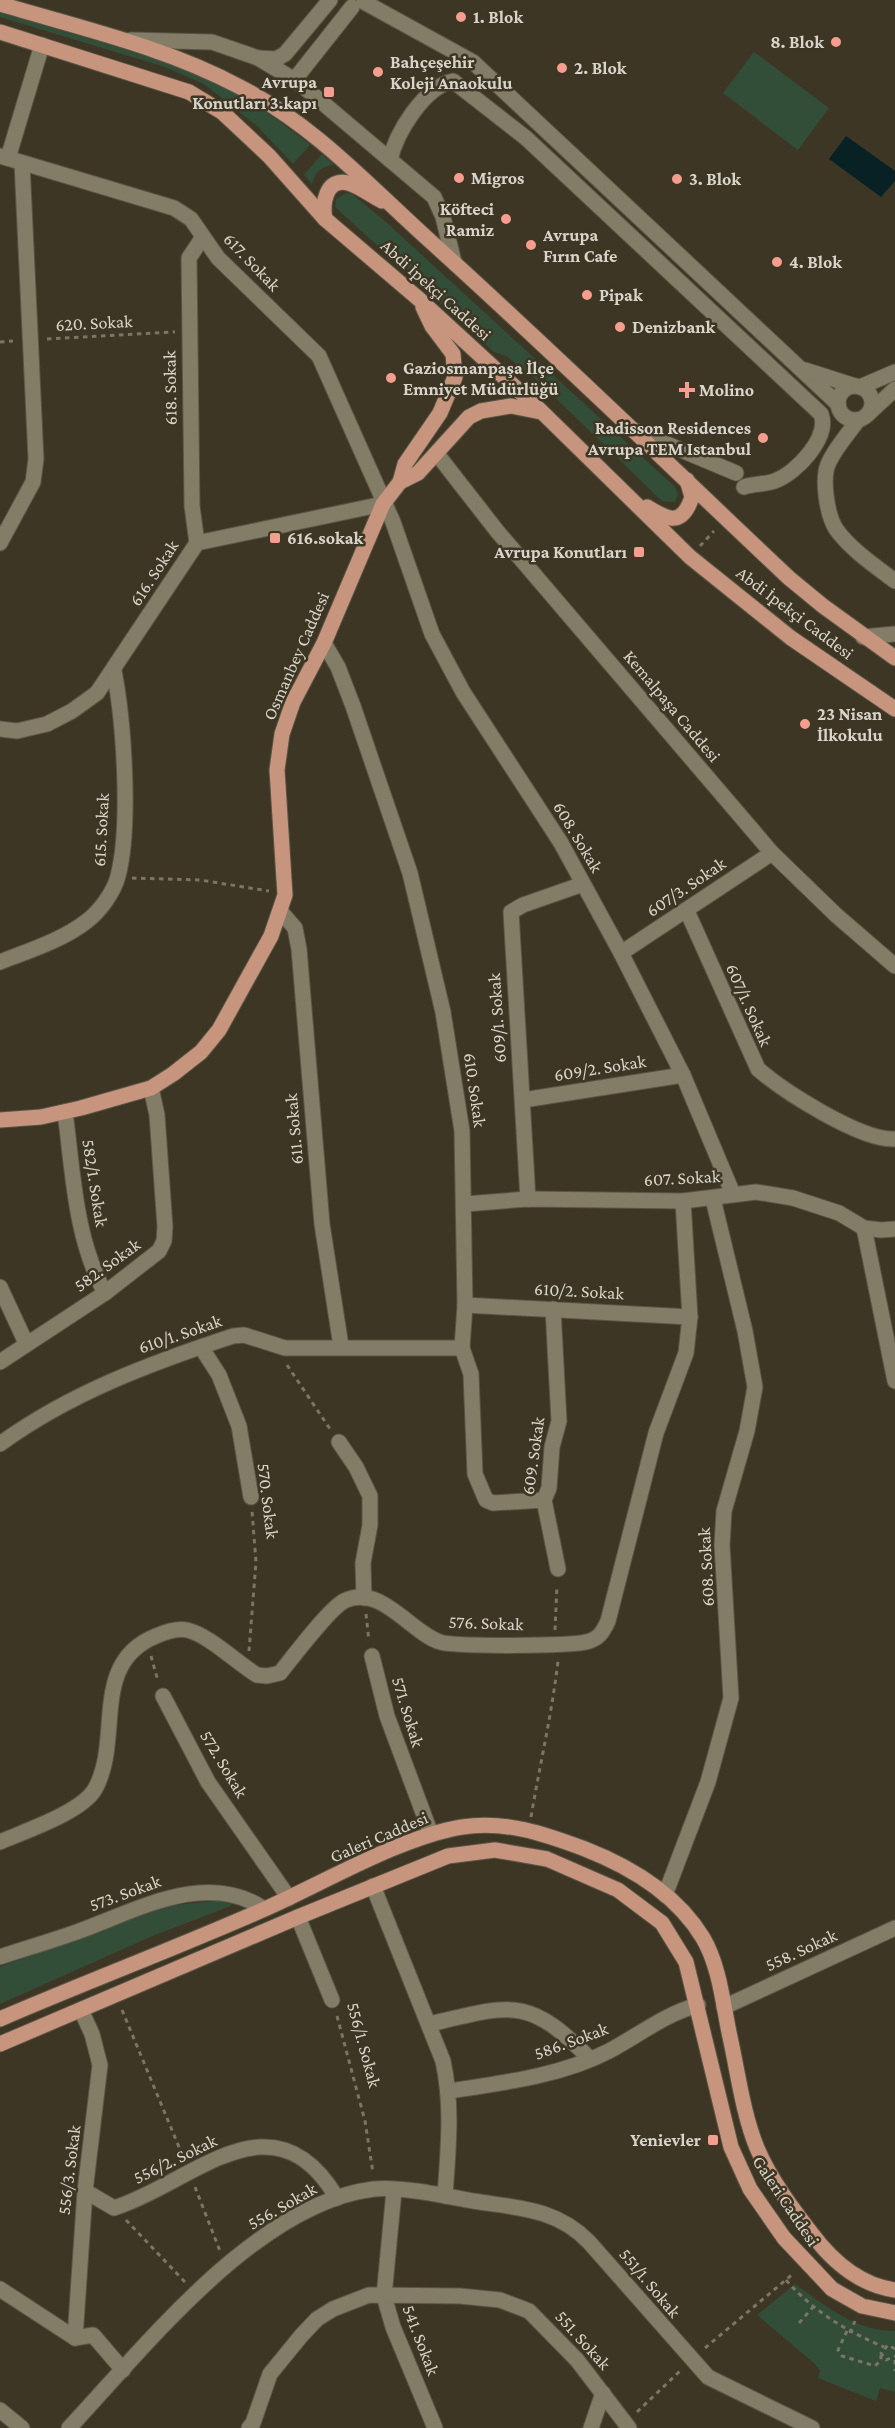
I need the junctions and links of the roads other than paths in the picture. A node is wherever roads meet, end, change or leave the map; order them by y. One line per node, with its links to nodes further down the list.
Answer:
1 (4, 0): 6 (street)
2 (330, 0): 10 (street)
3 (336, 0): 4 (street)
4 (360, 3): 11 (street); 19 (street)
5 (0, 4): 6 (main road, Abdi İpekçi Caddesi)
6 (26, 12): 8 (main road, Abdi İpekçi Caddesi)
7 (0, 32): 9 (main road, Abdi İpekçi Caddesi)
8 (125, 40): 10 (street); 14 (main road, Abdi İpekçi Caddesi)
9 (42, 45): 12 (street); 15 (main road, Abdi İpekçi Caddesi)
10 (258, 58): 11 (street)
11 (298, 82): 13 (street)
12 (10, 159): 16 (street, 617. Sokak); 34 (street)
13 (390, 160): 17 (street); 31 (street)
14 (395, 209): 15 (main road); 17 (main road, Abdi İpekçi Caddesi)
15 (325, 219): 18 (main road, Abdi İpekçi Caddesi)
16 (203, 237): 33 (street, 617. Sokak); 35 (street, 618. Sokak)
17 (454, 262): 26 (main road, Abdi İpekçi Caddesi)
18 (420, 300): 24 (main road, Abdi İpekçi Caddesi); 30 (main road)
19 (797, 367): 21 (street); 23 (street)
20 (895, 372): 21 (street)
21 (857, 387): 23 (street); 25 (street)
22 (895, 389): 25 (street)
23 (838, 404): 25 (street)
24 (542, 412): 27 (main road); 32 (main road, Abdi İpekçi Caddesi)
25 (863, 417): 36 (street)
26 (636, 431): 28 (street); 29 (main road, Abdi İpekçi Caddesi)
27 (437, 454): 30 (main road); 44 (street, Kemalpaşa Caddesi)
28 (736, 473)
29 (686, 479): 32 (main road); 38 (main road, Abdi İpekçi Caddesi)
30 (400, 482): 33 (main road, Osmanbey Caddesi)
31 (744, 487)
32 (628, 497): 42 (main road, Abdi İpekçi Caddesi)
33 (383, 504): 35 (street, 616. Sokak); 39 (main road, Osmanbey Caddesi); 45 (street, 608. Sokak)
34 (0, 543)
35 (197, 543): 41 (street, 616. Sokak)
36 (895, 581)
37 (895, 634): 38 (street)
38 (863, 637): 40 (main road, Abdi İpekçi Caddesi)
39 (324, 643): 47 (main road, Osmanbey Caddesi); 61 (street, 610. Sokak)
40 (895, 658)
41 (114, 671): 43 (street, 616. Sokak); 49 (street, 615. Sokak)
42 (895, 709)
43 (0, 729)
44 (772, 853): 46 (street, 607/3. Sokak); 50 (street, Kemalpaşa Caddesi)
45 (583, 884): 48 (street, 608. Sokak); 53 (street, 609/1. Sokak)
46 (687, 911): 48 (street, 607/3. Sokak); 56 (street, 607/1. Sokak)
47 (281, 912): 52 (main road, Osmanbey Caddesi); 71 (street, 611. Sokak)
48 (621, 953): 51 (street, 608. Sokak)
49 (0, 962)
50 (895, 966)
51 (683, 1075): 53 (street, 609/2. Sokak); 57 (street, 608. Sokak)
52 (151, 1088): 54 (main road, Osmanbey Caddesi); 65 (street, 582. Sokak)
53 (523, 1100): 58 (street, 609/1. Sokak)
54 (65, 1112): 55 (main road, Osmanbey Caddesi); 65 (street, 582/1. Sokak)
55 (0, 1120)
56 (895, 1139)
57 (734, 1194): 59 (street, 607. Sokak); 62 (street, 607. Sokak)
58 (528, 1199): 60 (street, 607. Sokak); 61 (street, 607. Sokak)
59 (713, 1199): 60 (street, 607. Sokak); 86 (street, 608. Sokak)
60 (683, 1201): 68 (street, 576. Sokak)
61 (465, 1204): 66 (street, 610. Sokak)
62 (864, 1228): 63 (street, 607. Sokak); 74 (street)
63 (895, 1229)
64 (0, 1287): 69 (street)
65 (105, 1293): 69 (street, 582. Sokak)
66 (465, 1305): 67 (street, 610/2. Sokak); 72 (street, 610. Sokak)
67 (553, 1309): 68 (street, 610/2. Sokak); 78 (street, 609. Sokak)
68 (690, 1317): 80 (street, 576. Sokak)
69 (26, 1343): 73 (street, 582. Sokak)
70 (201, 1347): 71 (street, 610/1. Sokak); 76 (street, 610/1. Sokak); 77 (street, 570. Sokak)
71 (342, 1347): 72 (street, 610/1. Sokak)
72 (462, 1347): 78 (street, 610. Sokak)
73 (0, 1362)
74 (895, 1381)
75 (339, 1442): 80 (street)
76 (0, 1444)
77 (251, 1497)
78 (544, 1500): 79 (street, 609. Sokak)
79 (558, 1569)
80 (364, 1598): 84 (street)
81 (372, 1656): 83 (street, 571. Sokak)
82 (163, 1696): 87 (street, 572. Sokak)
83 (431, 1834): 86 (main road, Galeri Caddesi); 87 (main road, Galeri Caddesi)
84 (0, 1842)
85 (373, 1886): 89 (main road, Galeri Caddesi); 93 (main road, Galeri Caddesi); 97 (street)
86 (665, 1895): 94 (main road, Galeri Caddesi)
87 (289, 1898): 88 (main road, Galeri Caddesi)
88 (264, 1909): 91 (street, 573. Sokak); 96 (main road, Galeri Caddesi)
89 (298, 1917): 92 (street, 556/1. Sokak); 95 (main road, Galeri Caddesi)
90 (895, 1928): 94 (street, 558. Sokak)
91 (0, 1957)
92 (332, 2000)
93 (698, 2005): 99 (street, 586. Sokak); 108 (main road, Galeri Caddesi)
94 (724, 2007): 106 (main road, Galeri Caddesi)
95 (81, 2010): 98 (main road, Galeri Caddesi); 101 (street, 556/3. Sokak)
96 (0, 2019)
97 (430, 2024): 99 (street); 100 (street)
98 (0, 2044)
99 (590, 2059): 100 (street, 586. Sokak)
100 (449, 2091): 103 (street)
101 (85, 2191): 104 (street, 556/2. Sokak); 109 (street, 556/3. Sokak)
102 (394, 2191): 103 (street, 556. Sokak); 104 (street, 556. Sokak); 107 (street, 541. Sokak)
103 (445, 2196): 119 (street, 551/1. Sokak)
104 (337, 2198): 110 (street, 556. Sokak)
105 (0, 2289): 109 (street)
106 (895, 2290)
107 (384, 2296): 111 (street, 551. Sokak); 113 (street, 551. Sokak); 117 (street, 541. Sokak)
108 (895, 2313)
109 (75, 2338): 110 (street)
110 (123, 2370): 116 (street, 556. Sokak)
111 (603, 2393): 114 (street, 551. Sokak); 118 (street)
112 (0, 2410): 115 (street)
113 (253, 2426)
114 (627, 2426)
115 (22, 2428)
116 (69, 2428)
117 (435, 2428)
118 (591, 2428)
119 (812, 2428)

